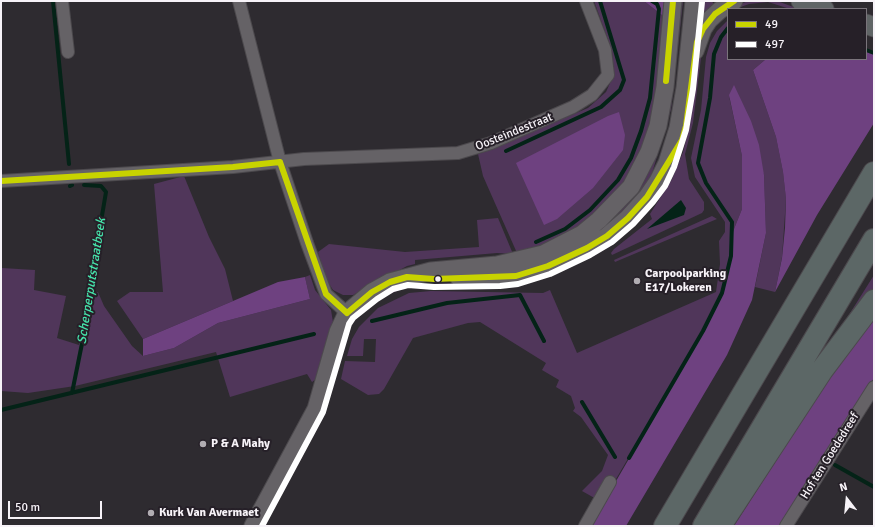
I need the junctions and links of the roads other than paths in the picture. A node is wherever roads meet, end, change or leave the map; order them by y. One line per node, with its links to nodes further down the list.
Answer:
1 (62, 1): 9 (street)
2 (239, 1): 10 (street)
3 (586, 1): 10 (street, Oosteindestraat)
4 (674, 1): 15 (street)
5 (694, 1): 11 (street)
6 (734, 1): 11 (street)
7 (801, 1): 8 (main road)
8 (821, 8)
9 (68, 52)
10 (280, 162): 13 (street, Oosteindestraat); 17 (street)
11 (667, 163): 15 (street)
12 (874, 173): 22 (highway)
13 (1, 180)
14 (874, 240): 23 (highway)
15 (407, 277): 17 (street)
16 (874, 301): 24 (highway)
17 (347, 313): 20 (street)
18 (874, 387): 25 (street, Hof ten Goededreef)
19 (610, 482): 21 (street)
20 (253, 526)
21 (586, 526)
22 (664, 526)
23 (704, 526)
24 (720, 526)
25 (786, 526)

